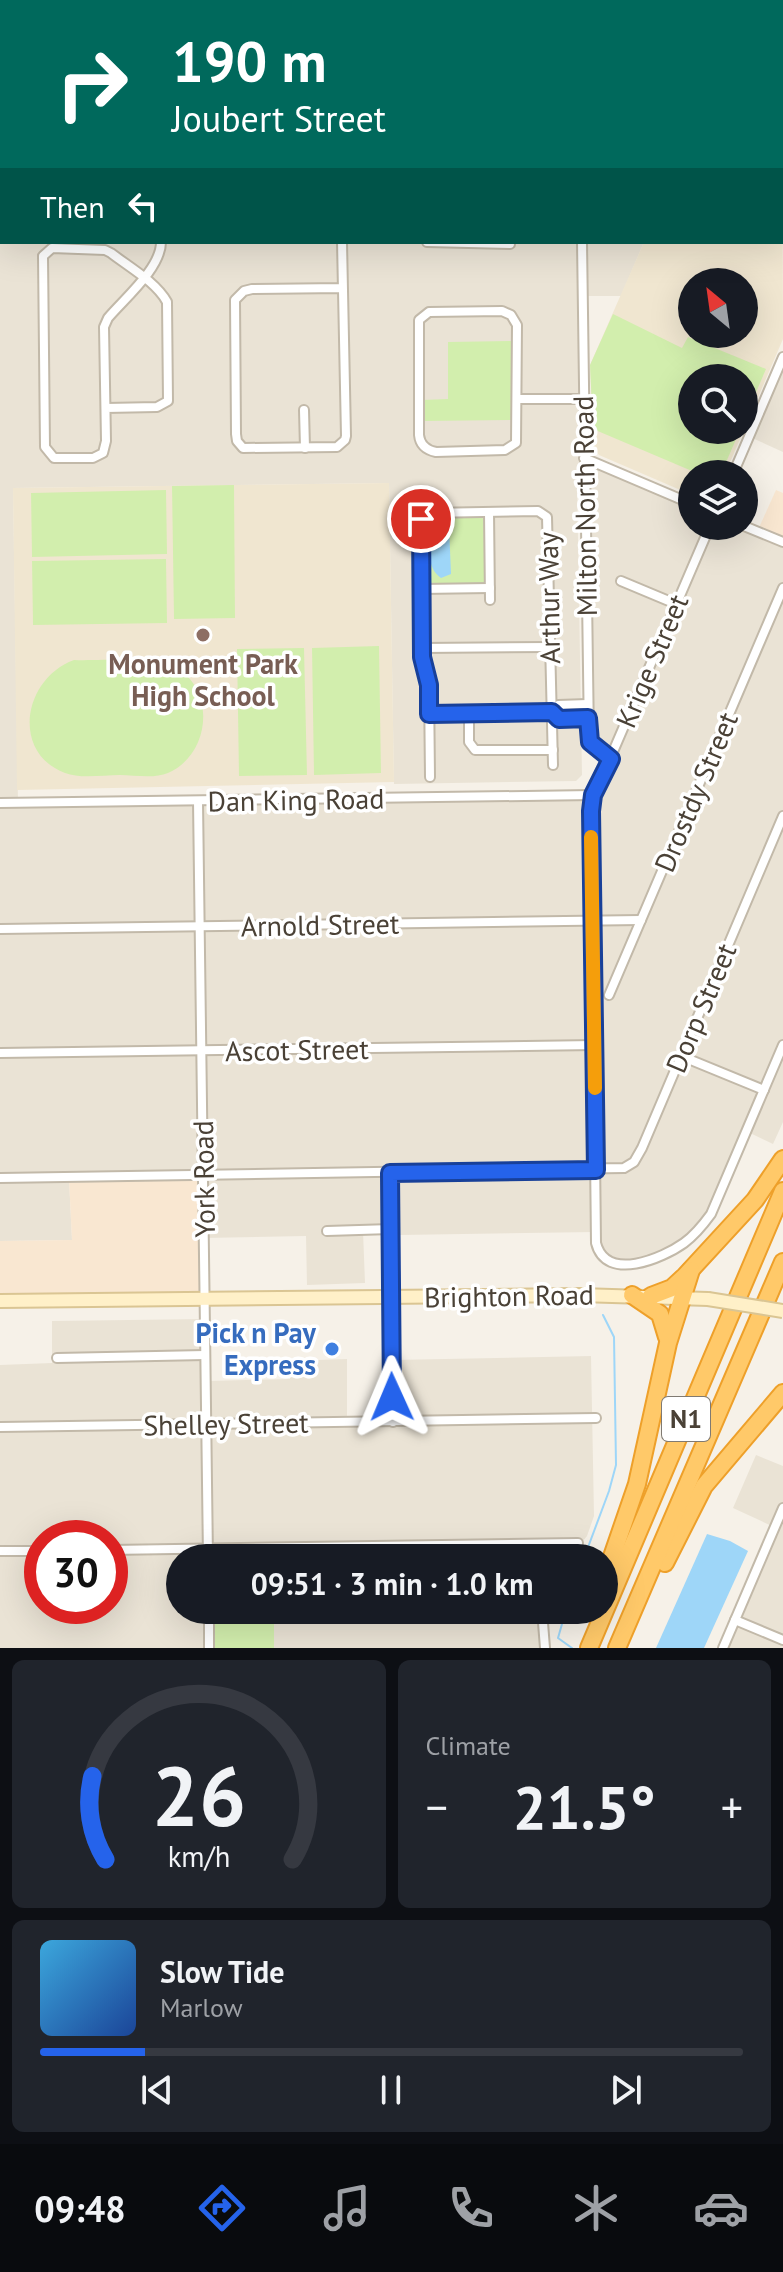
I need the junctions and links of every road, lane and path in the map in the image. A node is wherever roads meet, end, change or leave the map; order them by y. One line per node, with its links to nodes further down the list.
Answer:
1 (161, 244): 4 (street)
2 (342, 244): 5 (street)
3 (582, 244): 8 (street, Milton North Road)
4 (142, 278): 9 (street); 9 (street); 9 (street)
5 (343, 288): 11 (street); 11 (street)
6 (783, 357): 13 (street)
7 (518, 399): 7 (street); 8 (street)
8 (584, 399): 12 (street, Milton North Road)
9 (106, 408)
10 (304, 410): 11 (street)
11 (305, 448)
12 (584, 458): 14 (street); 27 (street, Milton North Road)
13 (739, 460)
14 (678, 498)
15 (489, 512): 20 (street); 22 (street, Arthur Way); 25 (street, Arthur Way)
16 (758, 532): 18 (street)
17 (704, 540): 24 (street, Krige Street)
18 (783, 542)
19 (621, 581): 24 (street)
20 (490, 588): 22 (street); 23 (street)
21 (783, 588): 40 (street, Drostdy Street)
22 (421, 589): 26 (street)
23 (490, 600)
24 (676, 604): 33 (street, Krige Street)
25 (551, 647): 26 (street); 28 (street, Arthur Way)
26 (422, 648): 29 (street)
27 (588, 704): 28 (street); 31 (street, Milton North Road)
28 (552, 712): 30 (street); 31 (street); 32 (street, Arthur Way)
29 (429, 714): 30 (street); 35 (street)
30 (469, 714): 32 (street)
31 (588, 718): 33 (street, Milton North Road)
32 (553, 750): 34 (street, Arthur Way)
33 (611, 759): 36 (street, Krige Street)
34 (553, 765)
35 (430, 777)
36 (593, 795): 37 (street, Dan King Road); 41 (street)
37 (198, 801): 38 (street, Dan King Road); 42 (street, York Road)
38 (0, 803)
39 (783, 816): 49 (street, Dorp Street)
40 (641, 920): 41 (street, Arnold Street); 44 (street, Drostdy Street)
41 (592, 921): 42 (street, Arnold Street); 45 (street)
42 (200, 926): 43 (street, Arnold Street); 47 (street, York Road)
43 (0, 929)
44 (609, 995)
45 (595, 1045): 47 (street, Ascot Street); 52 (street)
46 (783, 1045): 50 (street)
47 (201, 1051): 48 (street, Ascot Street); 54 (street, York Road)
48 (0, 1053)
49 (681, 1056): 50 (street); 52 (street, Dorp Street)
50 (764, 1090): 52 (street)
51 (783, 1159): 60 (highway)
52 (596, 1170): 53 (street)
53 (390, 1173): 54 (street); 57 (street)
54 (204, 1176): 55 (street); 65 (street, York Road)
55 (0, 1178)
56 (783, 1191): 93 (highway, N1)
57 (391, 1229): 58 (street); 64 (street)
58 (327, 1231)
59 (783, 1262): 94 (highway, N1)
60 (691, 1270): 62 (highway); 63 (highway)
61 (632, 1295): 62 (main road, Brighton Road); 64 (main road, Brighton Road); 68 (highway)
62 (651, 1296): 63 (main road, Brighton Road)
63 (683, 1297): 67 (main road, Brighton Road, bridge); 68 (highway)
64 (393, 1298): 65 (main road, Brighton Road); 73 (street)
65 (205, 1299): 66 (main road, Brighton Road); 69 (street, York Road)
66 (0, 1301)
67 (783, 1311)
68 (668, 1343): 80 (highway)
69 (205, 1355): 70 (street); 74 (street, York Road)
70 (57, 1358)
71 (783, 1393): 95 (highway)
72 (596, 1418): 73 (street, Shelley Street)
73 (393, 1422): 74 (street, Shelley Street)
74 (208, 1425): 75 (street, Shelley Street); 78 (street, York Road)
75 (0, 1427)
76 (783, 1508): 85 (street)
77 (578, 1543): 79 (street)
78 (208, 1544)
79 (541, 1544)
80 (616, 1544)
81 (0, 1551): 82 (street)
82 (24, 1551)
83 (128, 1551): 84 (street)
84 (166, 1552)
85 (735, 1620): 89 (street); 96 (street)
86 (209, 1624): 90 (street)
87 (543, 1624): 91 (street)
88 (589, 1624): 92 (highway)
89 (783, 1640)
90 (209, 1648)
91 (545, 1648)
92 (581, 1648)
93 (589, 1648)
94 (617, 1648)
95 (627, 1648)
96 (723, 1648)

